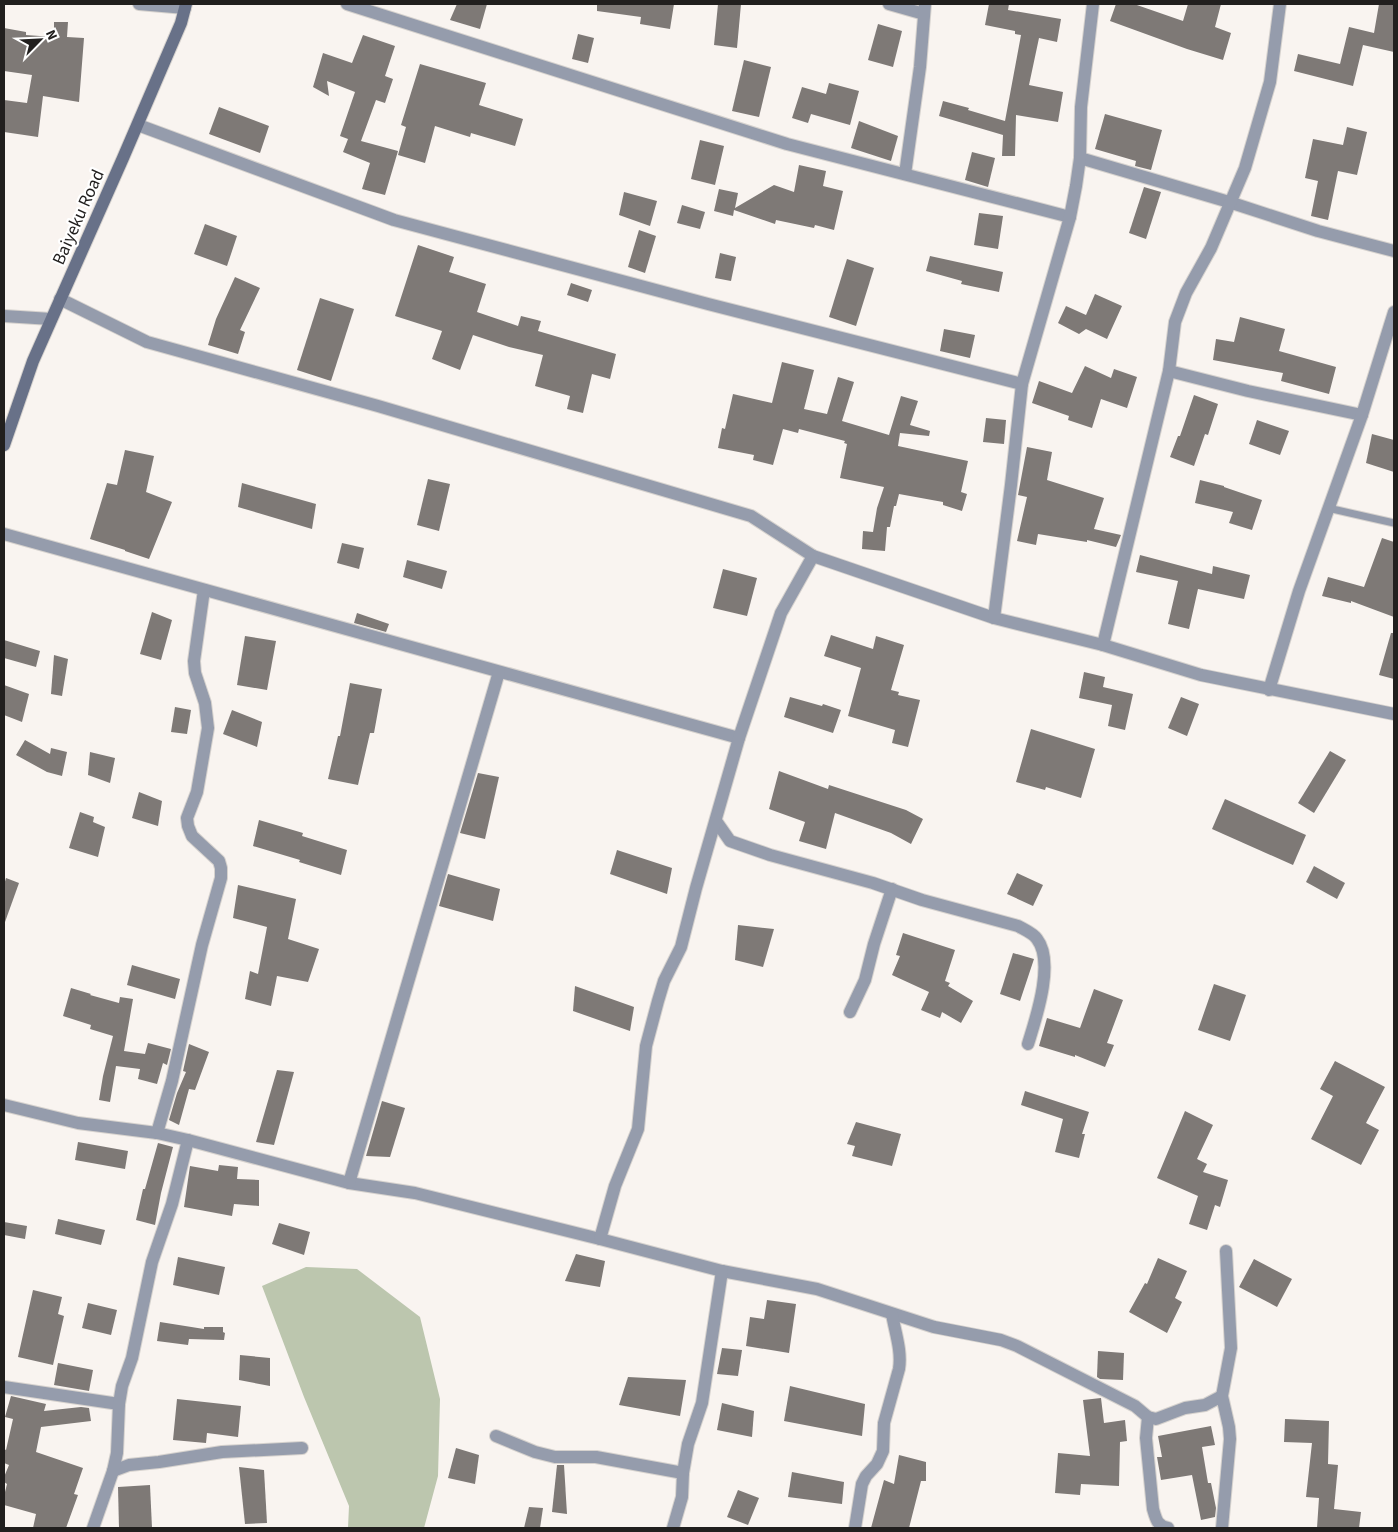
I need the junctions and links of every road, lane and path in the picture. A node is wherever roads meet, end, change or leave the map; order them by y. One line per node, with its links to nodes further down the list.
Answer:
1 (138, 4): 6 (street)
2 (347, 4): 10 (street)
3 (889, 4): 7 (street)
4 (1094, 4): 9 (street)
5 (1280, 4): 11 (street)
6 (186, 6): 8 (main road, Baiyeku Road)
7 (925, 9): 10 (street)
8 (138, 124): 14 (main road, Baiyeku Road); 19 (street)
9 (1080, 158): 11 (street); 12 (street)
10 (905, 174): 12 (street)
11 (1229, 202): 13 (street); 18 (street)
12 (1070, 217): 19 (street)
13 (1394, 251)
14 (60, 299): 17 (main road, Baiyeku Road); 25 (street)
15 (1394, 312): 20 (street)
16 (4, 316): 17 (street)
17 (51, 319): 21 (main road, Baiyeku Road)
18 (1168, 371): 20 (street); 28 (street)
19 (1022, 384): 27 (street)
20 (1362, 415): 22 (street)
21 (4, 445)
22 (1328, 508): 23 (lane); 30 (street)
23 (1394, 523)
24 (4, 534): 26 (street)
25 (813, 556): 27 (street); 32 (street)
26 (204, 590): 29 (street); 38 (street)
27 (994, 618): 28 (street)
28 (1103, 645): 30 (street)
29 (499, 672): 32 (street); 40 (street)
30 (1269, 690): 31 (street)
31 (1394, 714)
32 (739, 738): 33 (street)
33 (716, 821): 34 (street); 41 (street)
34 (892, 890): 35 (street); 36 (street)
35 (850, 1012)
36 (1028, 1044)
37 (4, 1105): 38 (street)
38 (157, 1133): 39 (street)
39 (188, 1140): 40 (street); 47 (street)
40 (349, 1183): 41 (street)
41 (600, 1238): 43 (street)
42 (1226, 1251): 46 (street)
43 (722, 1271): 44 (street); 54 (street)
44 (892, 1314): 48 (street); 57 (street)
45 (4, 1387): 47 (street)
46 (1222, 1396): 48 (street); 59 (street)
47 (118, 1404): 51 (street)
48 (1148, 1417): 58 (street)
49 (496, 1436): 54 (street)
50 (302, 1448): 52 (street)
51 (117, 1453): 52 (street); 53 (street)
52 (129, 1465): 53 (street)
53 (113, 1471): 55 (street)
54 (683, 1473): 56 (street)
55 (92, 1528)
56 (673, 1528)
57 (855, 1528)
58 (1168, 1528)
59 (1222, 1528)

